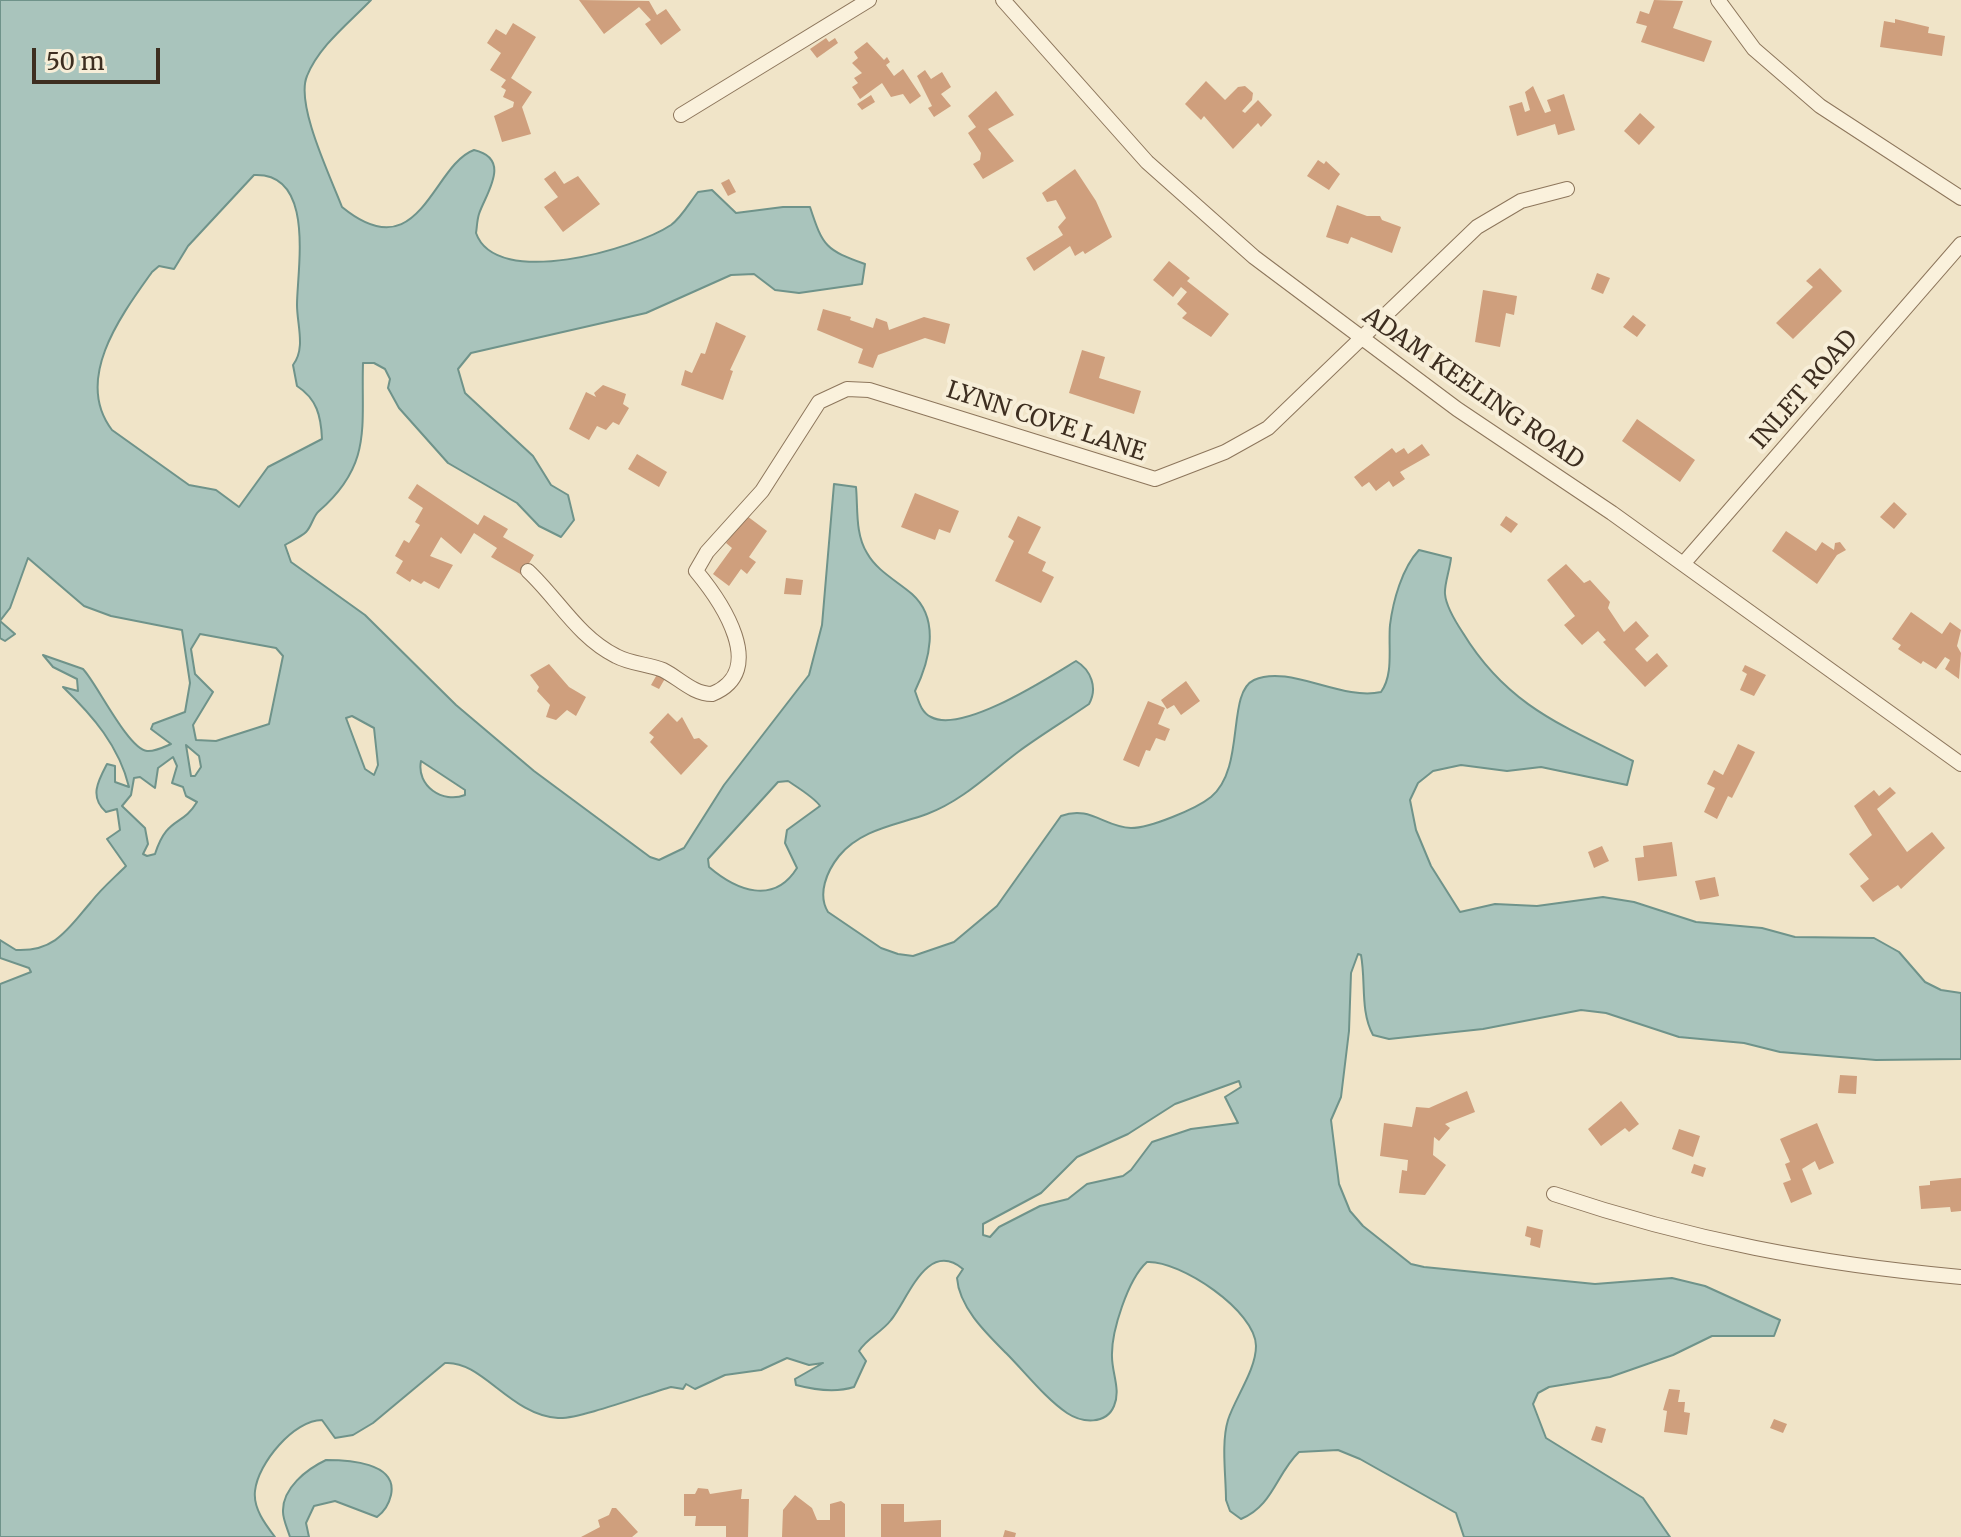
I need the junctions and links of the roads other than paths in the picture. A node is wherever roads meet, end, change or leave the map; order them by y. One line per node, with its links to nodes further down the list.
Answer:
1 (869, 0): 4 (street)
2 (1003, 0): 8 (street, ADAM KEELING ROAD)
3 (1718, 0): 6 (street)
4 (681, 115)
5 (1567, 189): 8 (street, LYNN COVE LANE)
6 (1961, 198)
7 (1961, 244): 9 (street, INLET ROAD)
8 (1362, 339): 9 (street, ADAM KEELING ROAD); 10 (street, LYNN COVE LANE)
9 (1683, 564): 11 (street, ADAM KEELING ROAD)
10 (528, 571)
11 (1961, 764)
12 (1554, 1194): 13 (street)
13 (1961, 1277)

